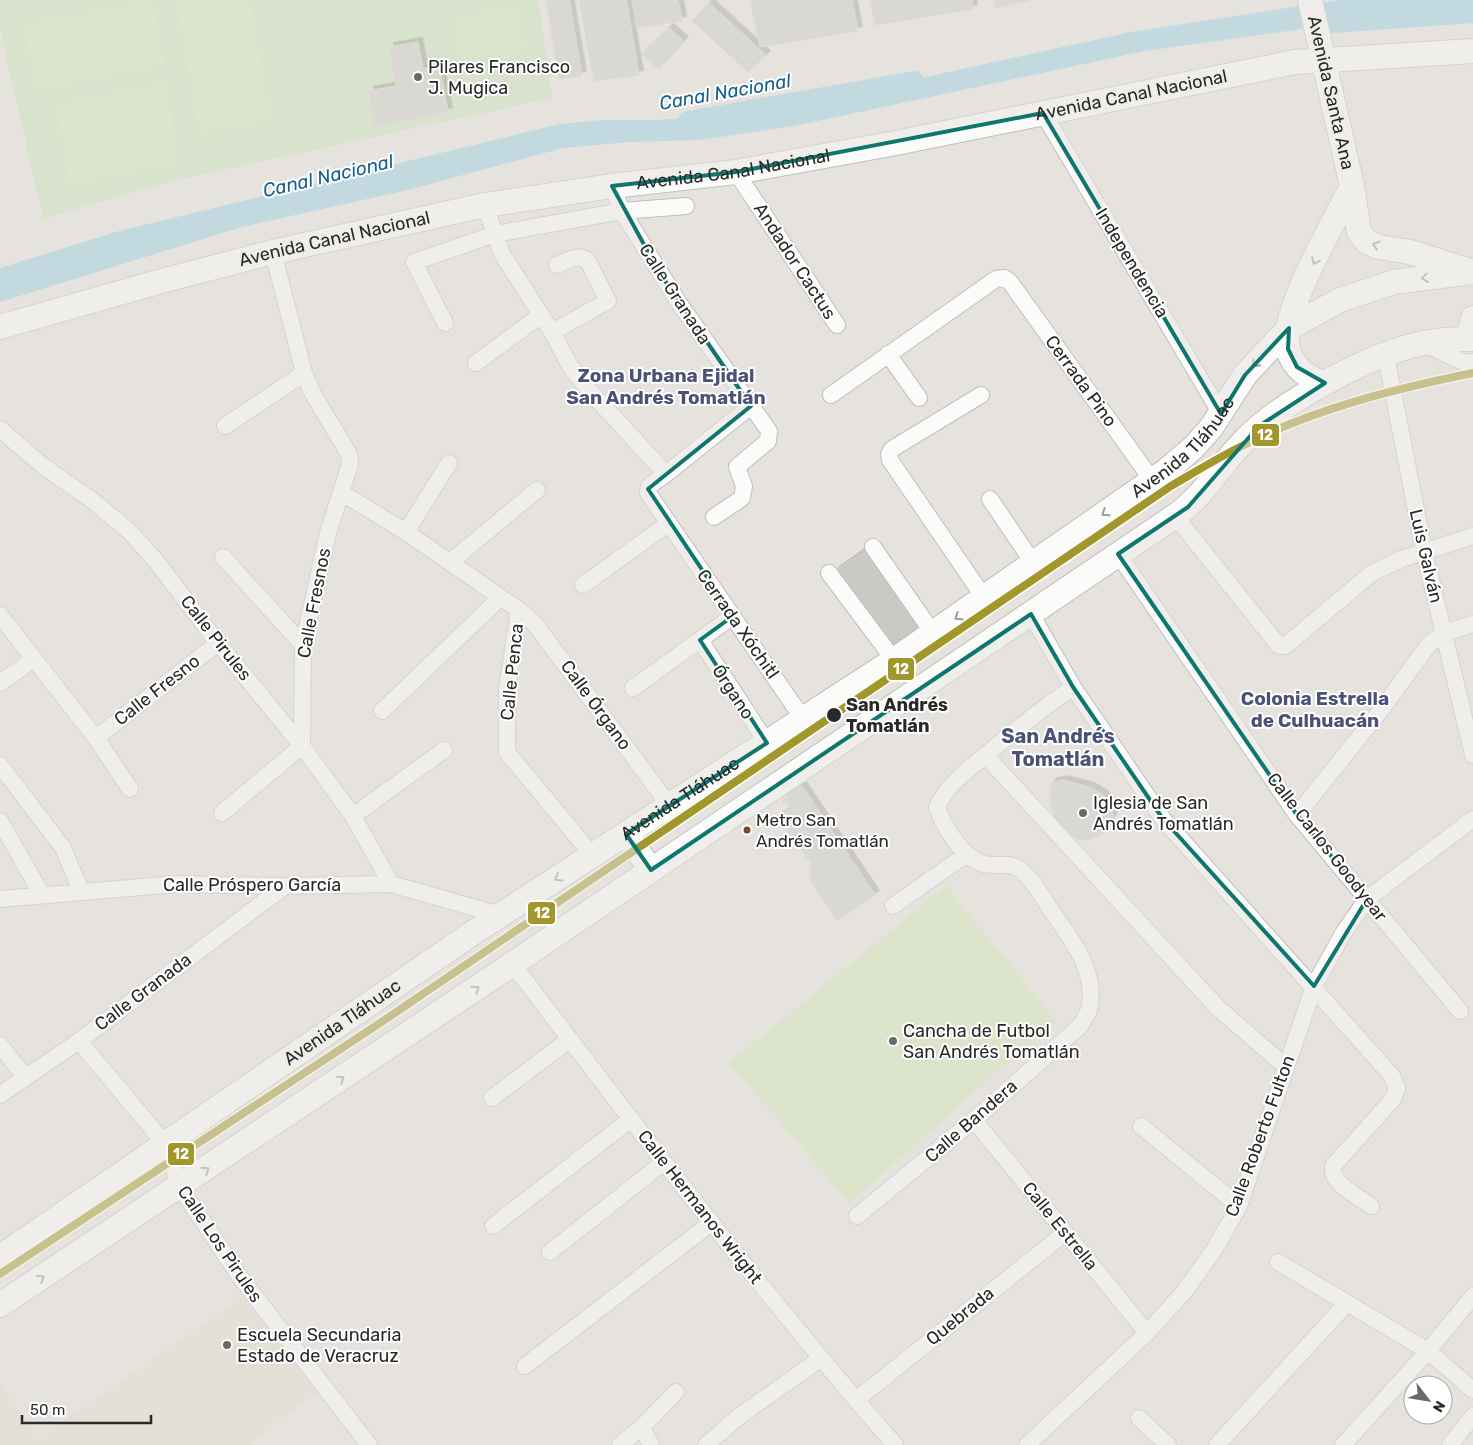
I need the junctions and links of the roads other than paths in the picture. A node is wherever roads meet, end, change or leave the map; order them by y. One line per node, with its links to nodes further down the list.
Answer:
1 (1310, 0): 3 (main road, Avenida Santa Ana)
2 (1473, 50): 3 (main road, Avenida Canal Nacional)
3 (1321, 52): 4 (main road, Avenida Canal Nacional); 7 (main road, Avenida Santa Ana)
4 (1043, 113): 5 (main road, Avenida Canal Nacional); 33 (street, Independencia)
5 (736, 172): 6 (main road, Avenida Canal Nacional); 17 (street, Andador Cactus)
6 (612, 186): 8 (main road, Avenida Canal Nacional); 10 (street, Calle Granada)
7 (1352, 186): 14 (main road, Avenida Santa Ana, one-way to 7); 19 (main road, one-way to 19)
8 (485, 205): 11 (street); 12 (main road, Avenida Canal Nacional)
9 (686, 206): 10 (street)
10 (622, 211): 11 (street); 32 (street, Calle Granada)
11 (495, 234): 15 (street); 16 (street)
12 (273, 252): 18 (main road, Avenida Canal Nacional); 27 (street, Calle Fresnos)
13 (557, 265): 20 (street)
14 (1473, 272): 19 (main road, Avenida Tláhuac, one-way to 19)
15 (542, 315): 20 (street); 26 (street)
16 (445, 323)
17 (837, 325)
18 (0, 327)
19 (1289, 328): 28 (main road); 33 (main road, Avenida Tláhuac, one-way to 33)
20 (552, 332): 37 (street)
21 (1471, 332): 22 (main road)
22 (1423, 343): 24 (main road); 25 (street)
23 (888, 354): 29 (street); 31 (street); 38 (street, Cerrada Pino)
24 (1386, 356): 28 (main road); 48 (street, Luis Galván)
25 (1473, 362)
26 (476, 363)
27 (304, 373): 34 (street); 40 (street, Calle Fresnos)
28 (1325, 383): 42 (main road)
29 (830, 395)
30 (981, 395): 56 (street)
31 (919, 398)
32 (751, 406): 37 (street); 43 (street)
33 (1221, 414): 38 (main road, Avenida Tláhuac)
34 (225, 426)
35 (0, 429): 65 (street, Calle Pirules)
36 (448, 463): 45 (street)
37 (666, 474): 44 (street, Cerrada Xóchitl)
38 (1152, 480): 52 (main road, Avenida Tláhuac, one-way to 52)
39 (536, 490): 51 (street)
40 (342, 493): 45 (street, Calle Penca); 66 (street, Calle Fresnos)
41 (990, 499): 52 (street)
42 (1175, 516): 48 (street); 49 (main road)
43 (714, 517)
44 (671, 526): 54 (street); 60 (street, Cerrada Xóchitl)
45 (406, 532): 51 (street, Calle Penca)
46 (1473, 536): 48 (street)
47 (873, 547): 62 (street)
48 (1424, 551): 63 (street, Luis Galván)
49 (1118, 554): 58 (main road); 85 (street, Calle Carlos Goodyear)
50 (223, 557): 66 (street)
51 (450, 562): 55 (street, Calle Penca)
52 (1034, 564): 56 (main road, Avenida Tláhuac)
53 (829, 573): 68 (street)
54 (583, 585)
55 (501, 598): 57 (street, Calle Penca); 72 (street)
56 (984, 598): 62 (main road, Avenida Tláhuac, one-way to 62)
57 (519, 610): 83 (street, Calle Órgano); 91 (street, Calle Penca)
58 (1031, 614): 70 (street); 92 (main road)
59 (0, 615): 67 (street)
60 (733, 616): 64 (street); 73 (street, Cerrada Xóchitl)
61 (1473, 624): 63 (street)
62 (933, 633): 68 (main road, Avenida Tláhuac)
63 (1444, 633): 74 (street, Luis Galván); 85 (street)
64 (700, 640): 71 (street); 76 (street, Órgano)
65 (218, 643): 75 (street, Calle Fresno); 77 (street, Calle Pirules)
66 (303, 645): 77 (street, Calle Fresnos)
67 (34, 659): 69 (street); 75 (street)
68 (894, 660): 73 (main road, Avenida Tláhuac)
69 (0, 683)
70 (1073, 687): 80 (street, Calle Bandera); 102 (street)
71 (633, 688)
72 (382, 711)
73 (803, 719): 76 (main road, Avenida Tláhuac)
74 (1470, 725): 79 (street, Luis Galván)
75 (96, 738): 82 (street)
76 (767, 743): 83 (main road, Avenida Tláhuac)
77 (302, 746): 84 (street); 86 (street, Calle Pirules)
78 (444, 750): 86 (street)
79 (1473, 754)
80 (985, 755): 90 (street, Calle Bandera); 107 (street)
81 (0, 765): 95 (street)
82 (130, 789)
83 (669, 805): 89 (main road, Avenida Tláhuac)
84 (222, 814)
85 (1297, 815): 98 (street, Calle Carlos Goodyear)
86 (353, 816): 93 (street, Calle Pirules)
87 (1473, 819): 98 (street, Calle Roberto Fulton)
88 (0, 821): 96 (street)
89 (626, 834): 91 (main road, Avenida Tláhuac); 92 (main road)
90 (967, 854): 99 (street); 112 (street, Calle Bandera)
91 (593, 856): 100 (main road, Avenida Tláhuac, one-way to 100)
92 (651, 870): 101 (main road)
93 (392, 884): 94 (street, Calle Próspero García); 100 (street, Calle Próspero García)
94 (284, 886): 95 (street, Calle Próspero García); 105 (street, Calle Granada)
95 (81, 891): 96 (street, Calle Próspero García)
96 (42, 896): 97 (street, Calle Próspero García)
97 (0, 899)
98 (1367, 899): 102 (street, Calle Roberto Fulton); 103 (street, Calle Carlos Goodyear)
99 (893, 906)
100 (500, 915): 114 (main road, Avenida Tláhuac)
101 (512, 963): 104 (street, Calle Hermanos Wright); 116 (main road, one-way to 101)
102 (1314, 986): 107 (street, Calle Roberto Fulton); 118 (street)
103 (1460, 1011)
104 (570, 1039): 110 (street); 111 (street, Calle Hermanos Wright)
105 (79, 1041): 108 (street, Calle Granada); 114 (street, Calle Los Pirules)
106 (0, 1045): 108 (street)
107 (1285, 1066): 117 (street, Calle Roberto Fulton)
108 (25, 1077): 109 (street, Calle Granada)
109 (0, 1095)
110 (492, 1098)
111 (631, 1119): 115 (street, Calle Hermanos Wright); 121 (street)
112 (974, 1120): 119 (street, Calle Bandera); 122 (street, Calle Estrella)
113 (1141, 1126): 117 (street)
114 (166, 1145): 116 (street, Calle Los Pirules); 124 (main road, Avenida Tláhuac)
115 (664, 1162): 120 (street, Calle Hermanos Wright); 123 (street)
116 (180, 1187): 128 (main road, one-way to 116); 139 (street, Calle Los Pirules)
117 (1238, 1206): 129 (street, Calle Roberto Fulton)
118 (1371, 1206)
119 (857, 1216)
120 (711, 1223): 131 (street, Calle Hermanos Wright); 132 (street)
121 (493, 1226)
122 (1065, 1233): 129 (street, Calle Estrella); 135 (street, Quebrada)
123 (550, 1252)
124 (0, 1257)
125 (1278, 1262): 127 (street)
126 (1473, 1296): 130 (street)
127 (1347, 1303): 130 (street); 146 (street)
128 (0, 1305)
129 (1147, 1333): 144 (street, Calle Roberto Fulton)
130 (1428, 1351): 133 (street); 147 (street)
131 (820, 1359): 135 (street, Calle Hermanos Wright); 142 (street)
132 (525, 1366)
133 (1473, 1390)
134 (676, 1392): 138 (street)
135 (856, 1400): 143 (street, Calle Hermanos Wright)
136 (1473, 1416): 148 (street)
137 (1139, 1418): 145 (street)
138 (642, 1426): 140 (street); 141 (street)
139 (369, 1445)
140 (620, 1445)
141 (651, 1445)
142 (706, 1445)
143 (895, 1445)
144 (1027, 1445)
145 (1168, 1445)
146 (1217, 1445)
147 (1343, 1445)
148 (1450, 1445)

